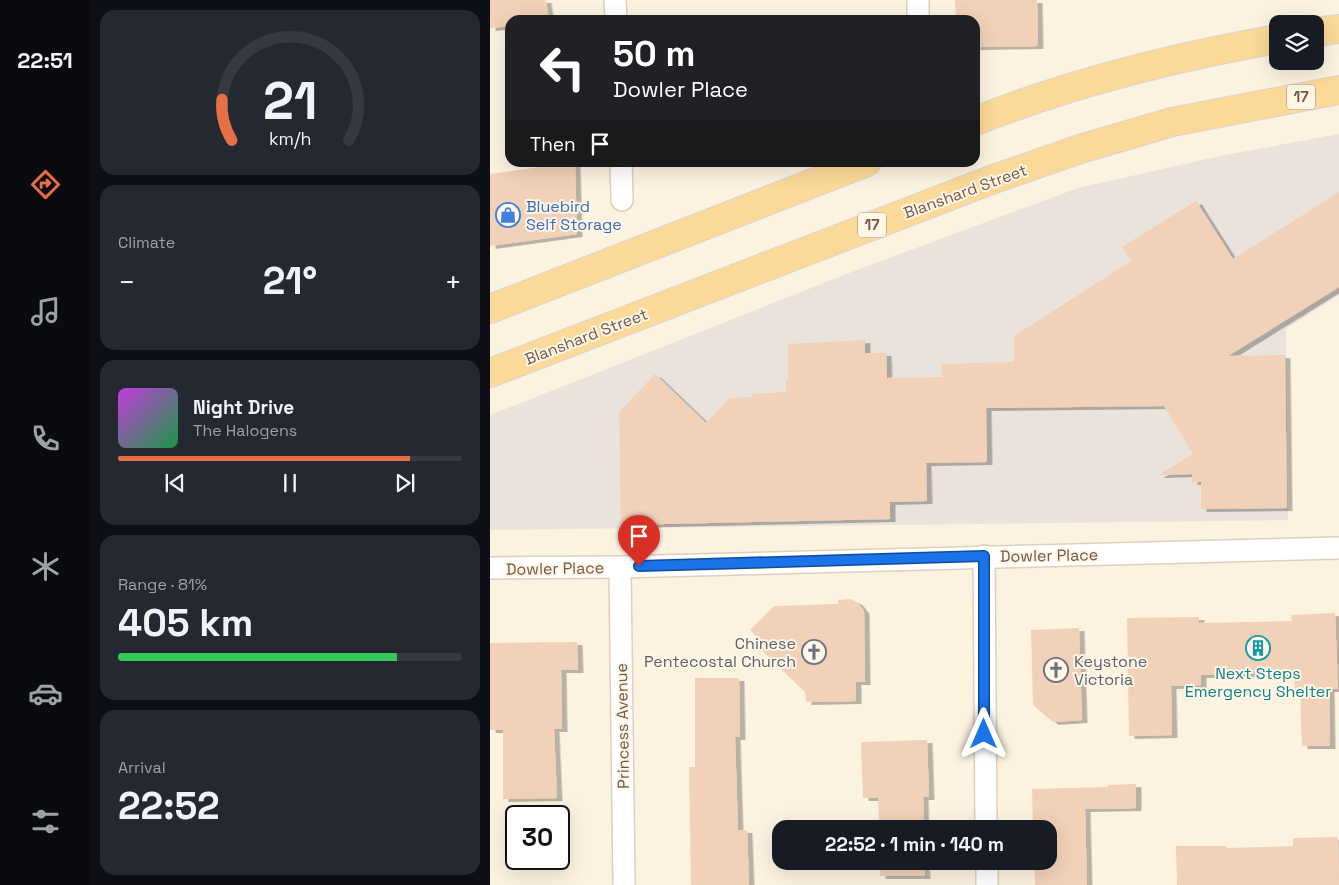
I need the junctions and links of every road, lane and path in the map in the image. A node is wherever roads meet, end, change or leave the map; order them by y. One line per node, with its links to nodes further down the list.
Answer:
1 (615, 0): 3 (street)
2 (918, 0): 4 (street)
3 (616, 15)
4 (918, 15)
5 (1339, 29): 6 (main road)
6 (1324, 31)
7 (1269, 41): 9 (main road)
8 (1339, 90): 14 (main road, Blanshard Street / 17)
9 (981, 114)
10 (621, 167): 12 (street)
11 (854, 167): 13 (main road)
12 (622, 200)
13 (490, 309)
14 (490, 373)
15 (1339, 548): 16 (street, Dowler Place)
16 (984, 556): 17 (street, Dowler Place); 19 (street)
17 (620, 567): 18 (street, Dowler Place); 21 (street, Princess Avenue)
18 (490, 568)
19 (986, 820)
20 (987, 870): 22 (street)
21 (624, 885)
22 (987, 885)

